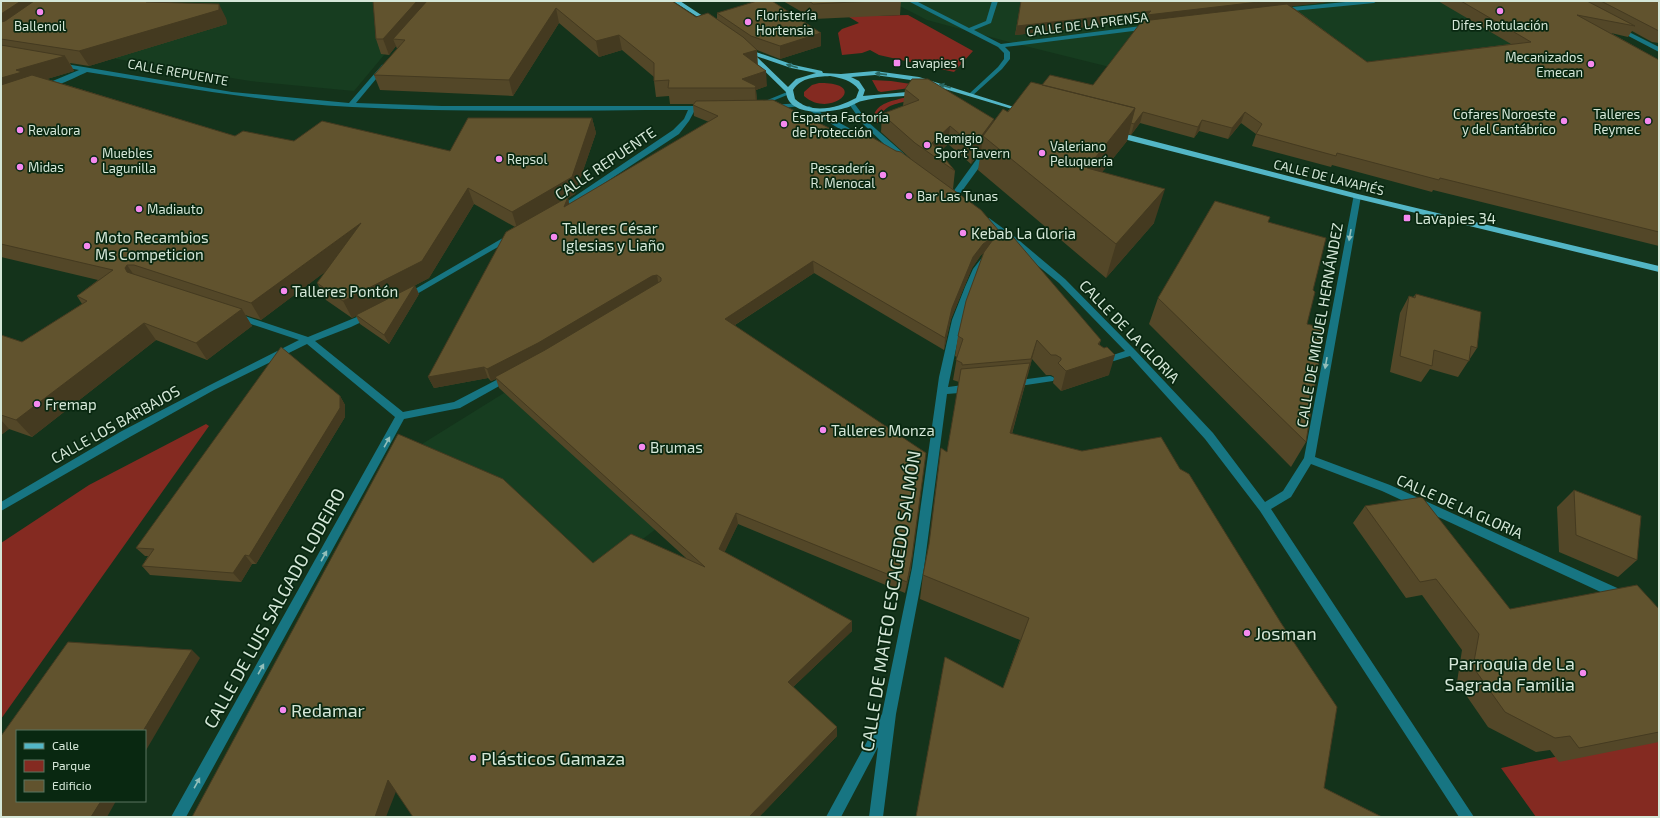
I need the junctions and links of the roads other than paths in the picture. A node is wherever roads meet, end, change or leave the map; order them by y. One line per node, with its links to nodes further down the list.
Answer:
1 (676, 1): 8 (main road)
2 (911, 1): 11 (street)
3 (995, 1): 11 (street)
4 (1285, 1): 6 (street)
5 (1373, 1): 6 (street)
6 (1296, 9): 7 (street)
7 (1273, 12)
8 (711, 22)
9 (1610, 24): 13 (street)
10 (1156, 26): 12 (street, CALLE DE LA PRENSA)
11 (970, 30): 12 (street)
12 (1000, 46): 22 (street)
13 (1659, 50)
14 (390, 59): 27 (street)
15 (52, 64): 16 (street, CALLE REPUENTE)
16 (87, 69): 19 (street); 27 (street, CALLE REPUENTE)
17 (830, 74): 18 (main road); 20 (main road); 20 (main road, one-way to 20)
18 (842, 76): 22 (main road, one-way to 18); 24 (main road)
19 (36, 89)
20 (789, 92): 28 (main road); 28 (street)
21 (926, 94): 24 (main road)
22 (972, 94): 25 (main road)
23 (948, 96): 25 (main road)
24 (859, 100): 26 (main road)
25 (995, 103): 32 (main road)
26 (852, 104): 31 (main road); 36 (street)
27 (351, 105): 29 (street, CALLE REPUENTE)
28 (800, 105): 31 (main road)
29 (693, 108): 30 (street, CALLE REPUENTE); 40 (street, CALLE REPUENTE)
30 (708, 108)
31 (808, 108): 34 (street)
32 (1035, 114)
33 (1110, 133): 38 (main road, CALLE DE LAVAPIÉS)
34 (870, 143)
35 (991, 145): 37 (street)
36 (883, 150)
37 (944, 190)
38 (1356, 196): 43 (main road, CALLE DE LAVAPIÉS); 56 (street, CALLE DE MIGUEL HERNÁNDEZ, one-way to 56)
39 (977, 213): 48 (street, CALLE DE LA GLORIA)
40 (549, 216)
41 (517, 234): 44 (street)
42 (996, 250): 54 (street, CALLE DE MATEO ESCAGEDO SALMÓN)
43 (1659, 269)
44 (400, 299)
45 (374, 312): 47 (street)
46 (225, 313): 47 (street)
47 (308, 340): 55 (street); 57 (street, CALLE LOS BARBAJOS)
48 (1132, 352): 49 (street); 58 (street, CALLE DE LA GLORIA)
49 (1098, 363)
50 (518, 372): 55 (street)
51 (1050, 379): 52 (street)
52 (1000, 386)
53 (984, 387): 54 (street)
54 (941, 391): 60 (street, CALLE DE MATEO ESCAGEDO SALMÓN)
55 (401, 416): 61 (street, CALLE DE LUIS SALGADO LODEIRO, one-way to 55)
56 (1308, 459): 58 (street); 59 (street, CALLE DE LA GLORIA)
57 (1, 507)
58 (1264, 508): 64 (street, CALLE DE LA GLORIA)
59 (1630, 599)
60 (889, 714): 62 (street); 63 (street, CALLE DE MATEO ESCAGEDO SALMÓN)
61 (178, 817)
62 (833, 817)
63 (876, 817)
64 (1467, 817)

